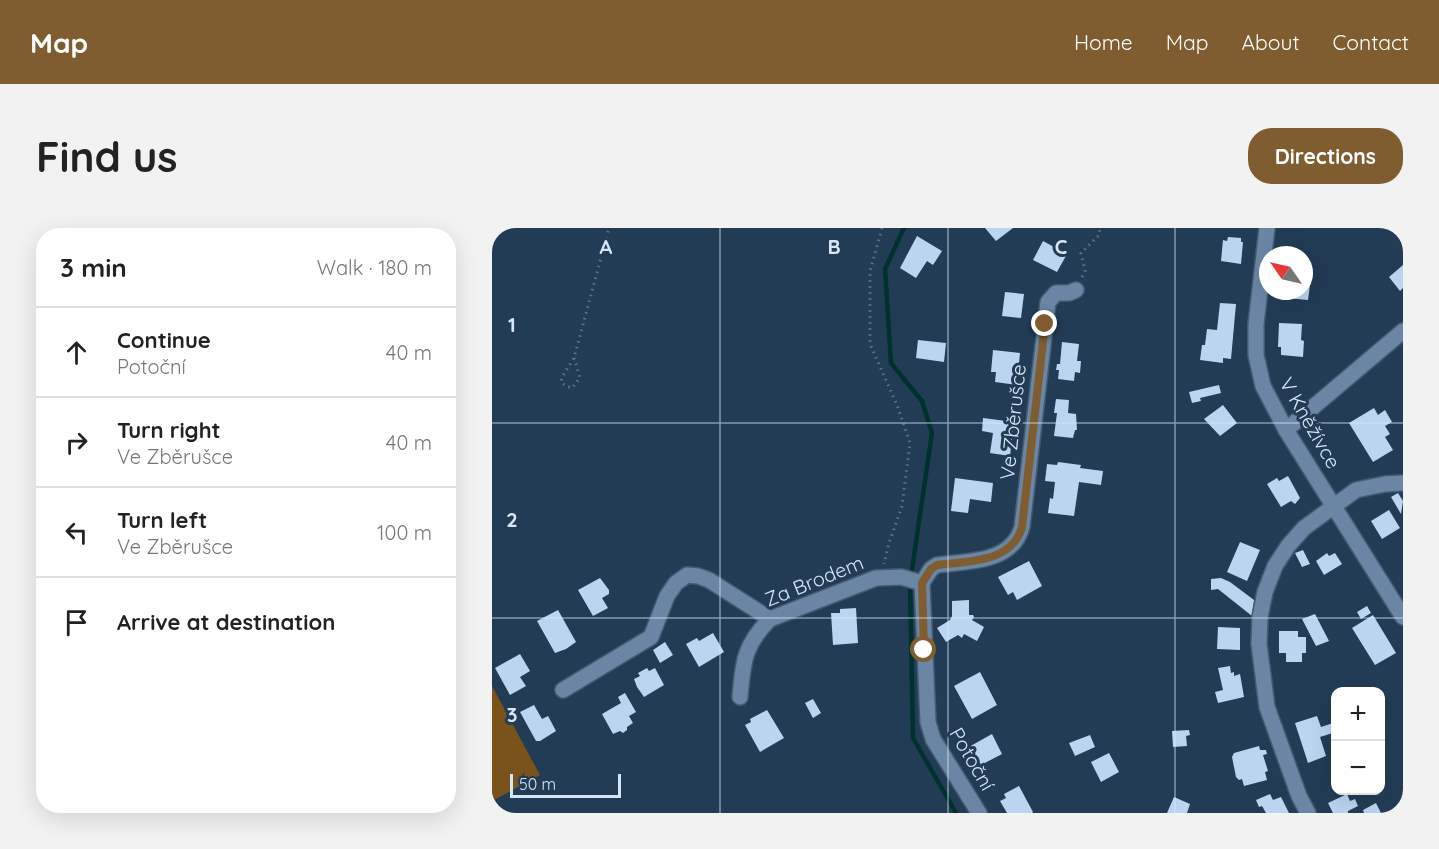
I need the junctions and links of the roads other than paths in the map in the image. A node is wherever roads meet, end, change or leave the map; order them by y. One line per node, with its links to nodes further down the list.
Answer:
1 (1267, 228): 4 (street, V Kněžívce)
2 (1076, 290): 7 (street, Ve Zběrušce)
3 (1403, 331): 4 (street)
4 (1286, 430): 6 (street, V Kněžívce)
5 (1403, 483): 6 (street)
6 (1335, 506): 8 (street, V Kněžívce); 13 (street)
7 (912, 580): 9 (street, Za Brodem); 12 (street, Potoční)
8 (1403, 617)
9 (770, 619): 10 (street); 11 (street, Za Brodem)
10 (563, 690)
11 (740, 697)
12 (979, 813)
13 (1308, 813)

